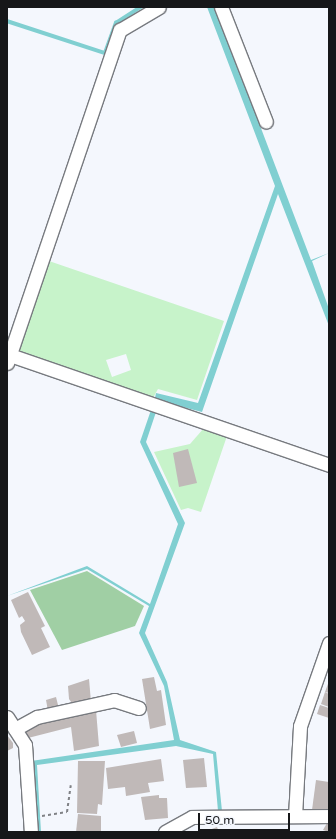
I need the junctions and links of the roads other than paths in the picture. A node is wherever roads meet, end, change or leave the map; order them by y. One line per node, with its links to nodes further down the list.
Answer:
1 (159, 7): 4 (street)
2 (221, 7): 3 (street)
3 (266, 122)
4 (8, 357): 5 (street)
5 (329, 465)
6 (329, 643): 10 (street)
7 (139, 708): 9 (street)
8 (7, 717): 9 (street)
9 (15, 729): 12 (street)
10 (295, 816): 11 (street); 13 (street)
11 (329, 816)
12 (32, 832)
13 (165, 832)

